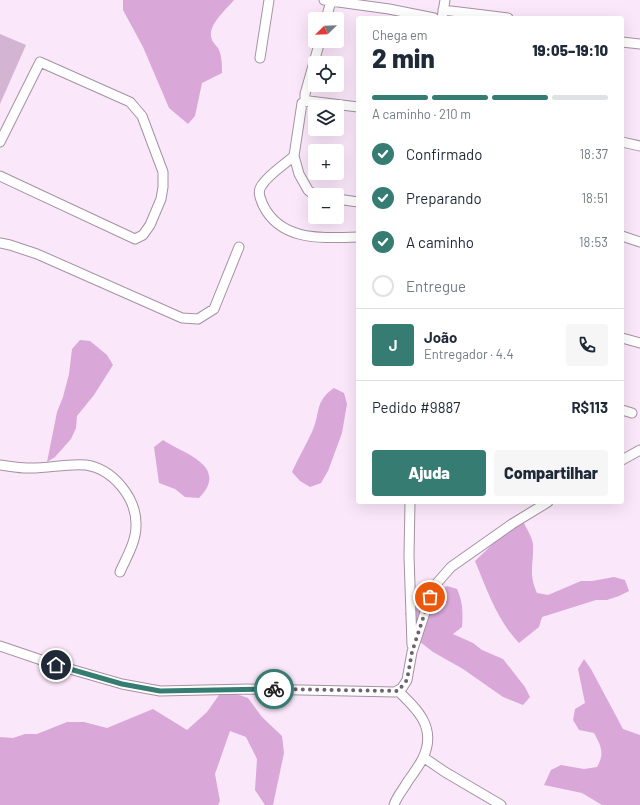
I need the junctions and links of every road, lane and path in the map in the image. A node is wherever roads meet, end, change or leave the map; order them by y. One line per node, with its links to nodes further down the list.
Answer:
1 (269, 0): 11 (street)
2 (444, 0): 5 (street)
3 (327, 1): 4 (street); 6 (street)
4 (326, 12)
5 (443, 14): 7 (street)
6 (424, 16)
7 (476, 16)
8 (624, 42): 9 (street)
9 (640, 44)
10 (318, 48): 12 (street)
11 (260, 58)
12 (305, 101): 13 (street); 17 (street)
13 (356, 107)
14 (0, 142): 18 (street)
15 (624, 142): 16 (street)
16 (640, 146)
17 (294, 156): 19 (street); 22 (street)
18 (0, 176)
19 (308, 190)
20 (344, 200): 21 (street)
21 (356, 202)
22 (356, 237)
23 (624, 237): 24 (street)
24 (640, 242)
25 (0, 243): 26 (street)
26 (239, 247)
27 (624, 339): 28 (street)
28 (640, 343)
29 (624, 411): 30 (street)
30 (632, 413)
31 (640, 450): 32 (street)
32 (624, 459)
33 (0, 464): 36 (street)
34 (410, 504): 38 (street)
35 (545, 504): 38 (street)
36 (120, 572)
37 (0, 646): 39 (street)
38 (412, 652): 39 (street)
39 (398, 691): 40 (street)
40 (423, 757): 41 (street); 42 (street)
41 (394, 805)
42 (501, 805)

